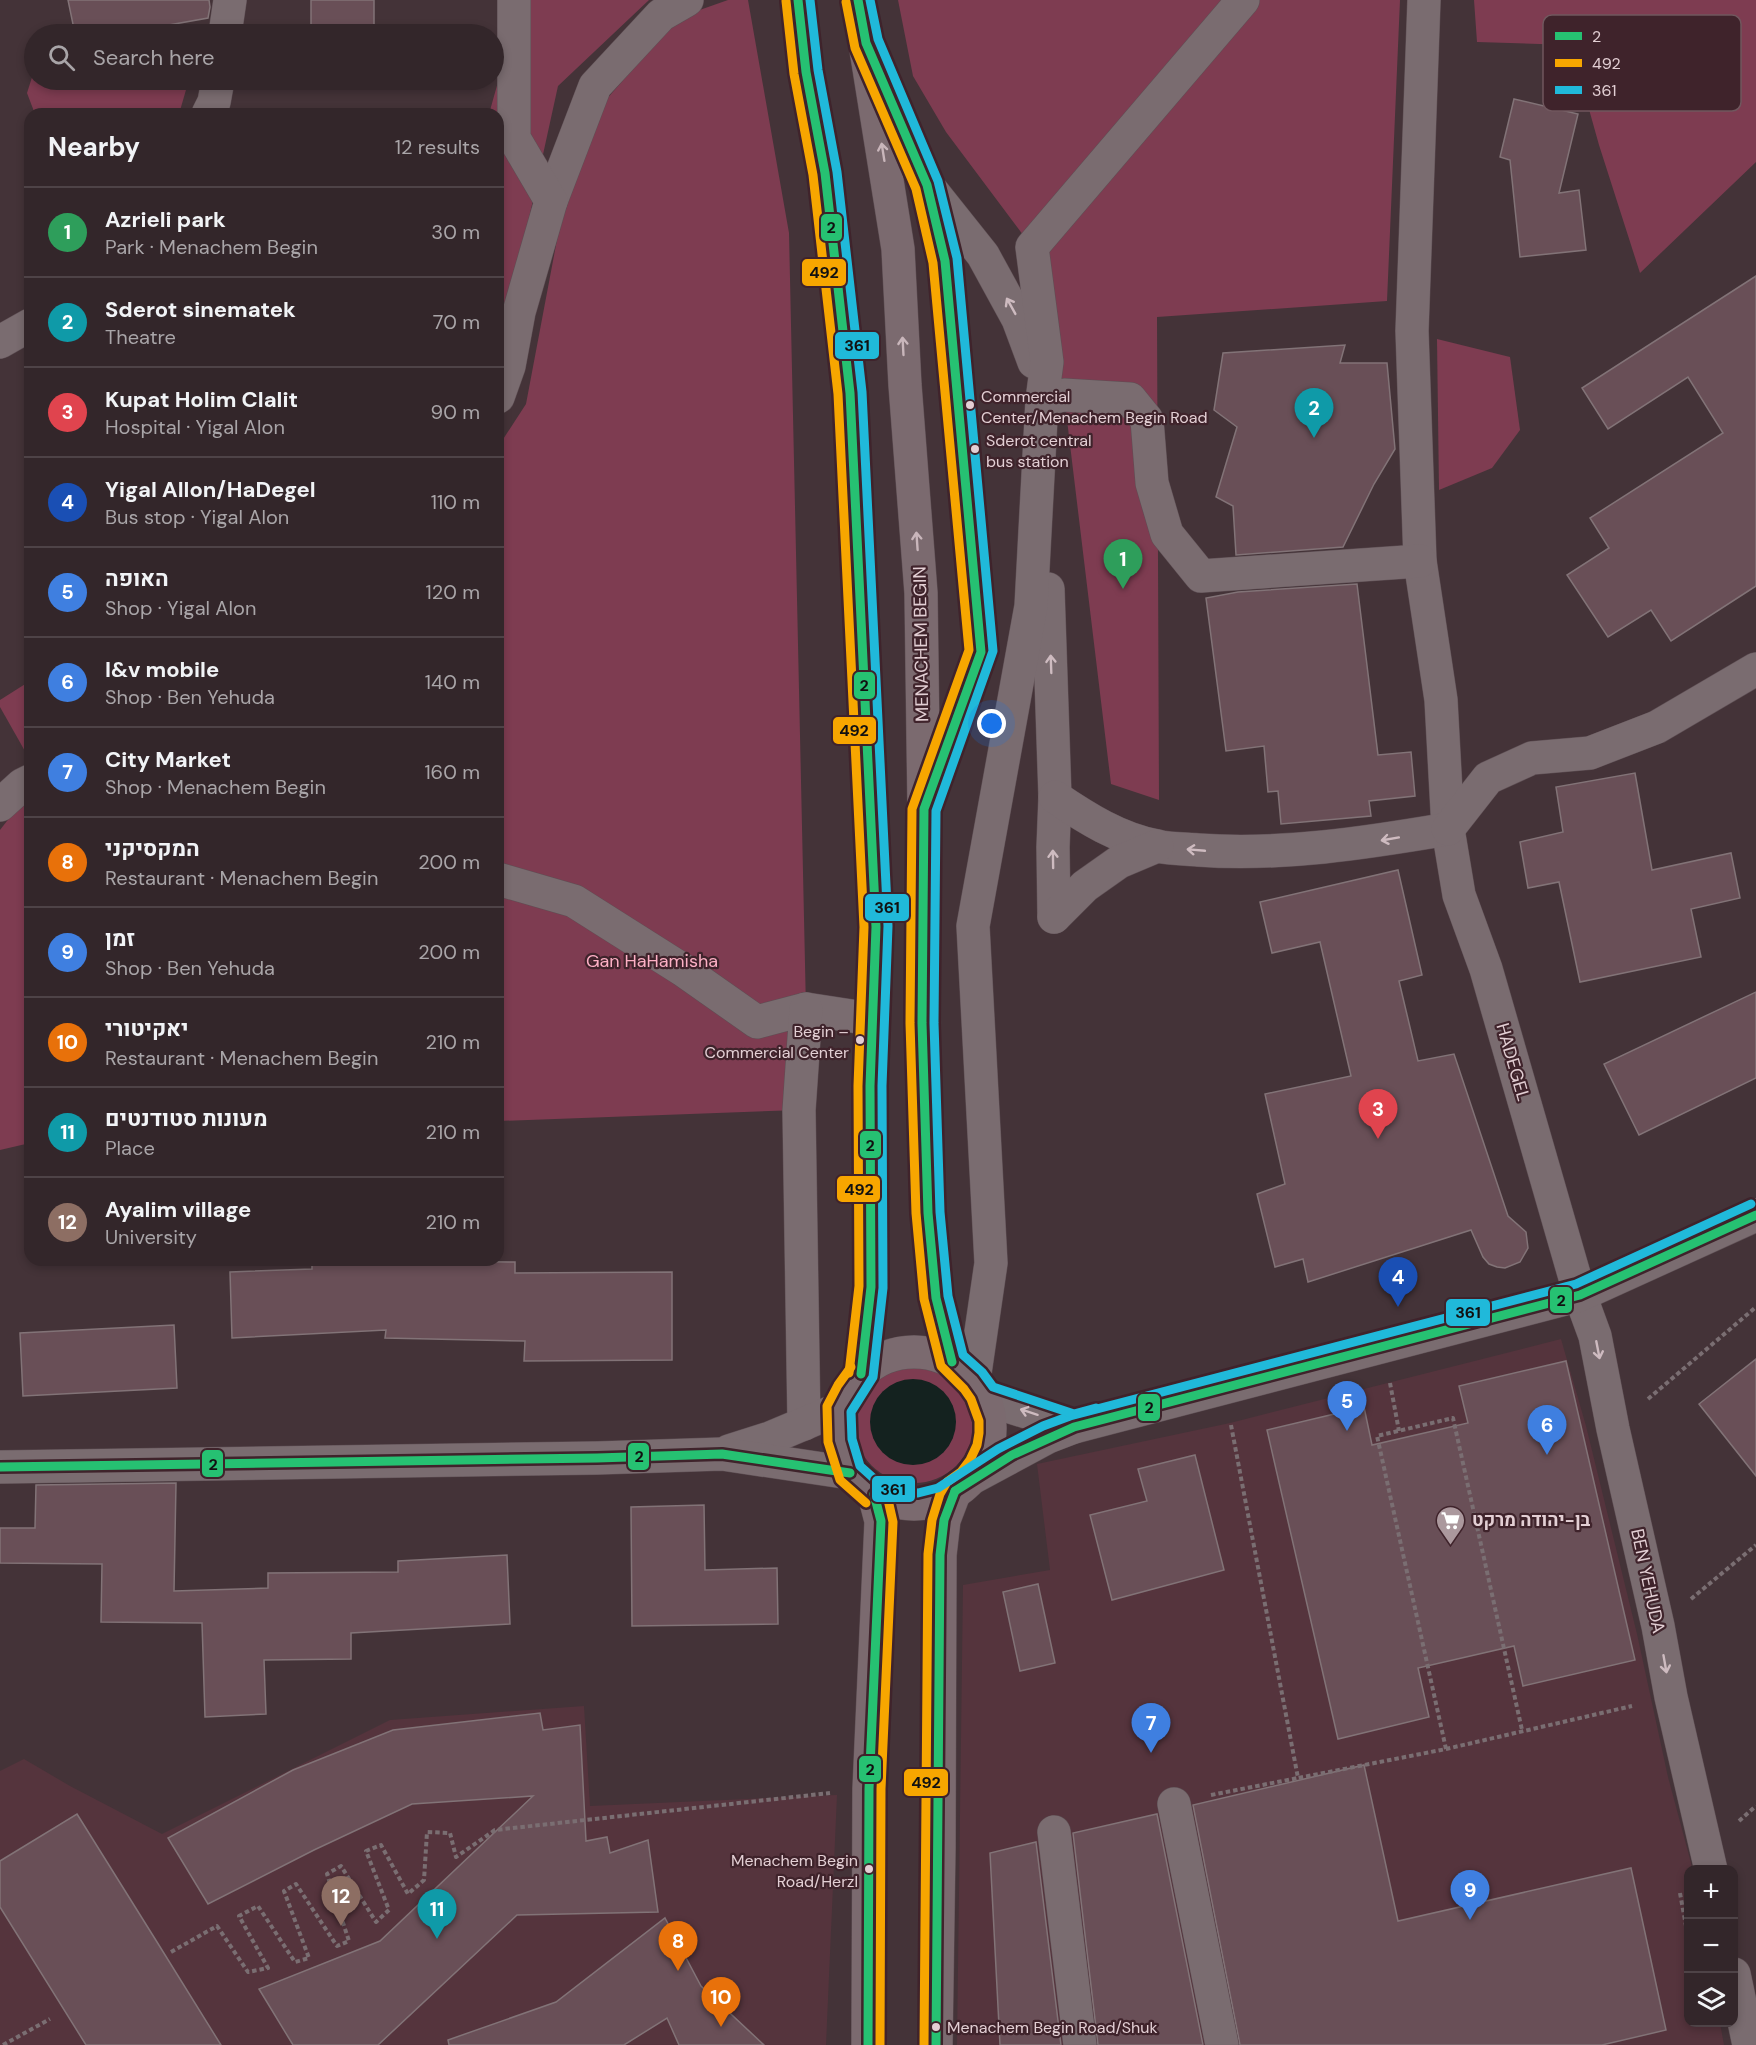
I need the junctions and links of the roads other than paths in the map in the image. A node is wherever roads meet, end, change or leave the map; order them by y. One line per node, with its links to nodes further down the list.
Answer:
1 (230, 0): 8 (street)
2 (514, 0): 13 (street)
3 (687, 0): 13 (street)
4 (798, 0): 28 (main road)
5 (858, 0): 9 (main road, MENACHEM BEGIN)
6 (1243, 0): 17 (street)
7 (1424, 0): 18 (street, HADEGEL)
8 (226, 24)
9 (866, 43): 12 (street); 23 (main road, MENACHEM BEGIN, one-way to 9)
10 (216, 90): 11 (street)
11 (211, 108)
12 (927, 184): 17 (street, one-way to 12); 23 (street)
13 (551, 201): 16 (street)
14 (24, 328): 15 (street)
15 (0, 342)
16 (504, 380)
17 (1042, 400): 18 (street); 21 (street, one-way to 17); 32 (street)
18 (1420, 561): 24 (street, HADEGEL)
19 (1756, 669): 24 (street)
20 (24, 784): 22 (street)
21 (1055, 796): 25 (street); 25 (street, one-way to 21)
22 (0, 805)
23 (924, 809): 32 (main road, MENACHEM BEGIN)
24 (1448, 829): 25 (street, one-way to 25); 30 (street, HADEGEL)
25 (1157, 846)
26 (504, 881): 27 (street)
27 (806, 1009): 28 (street); 34 (street)
28 (871, 1019): 31 (main road)
29 (1756, 1215): 30 (street)
30 (1580, 1294): 35 (street); 42 (street, BEN YEHUDA, one-way to 42)
31 (861, 1374): 32 (main road); 33 (main road)
32 (970, 1380): 35 (street, one-way to 32); 39 (main road)
33 (839, 1409): 34 (street); 38 (main road)
34 (804, 1424): 36 (street)
35 (1074, 1427): 39 (street)
36 (722, 1454): 37 (street); 38 (street)
37 (0, 1467)
38 (862, 1483): 39 (main road); 44 (main road)
39 (963, 1485): 45 (main road)
40 (1174, 1804): 47 (street)
41 (1054, 1832): 46 (street)
42 (1710, 1865)
43 (1738, 1993): 48 (street)
44 (868, 2045)
45 (936, 2045)
46 (1080, 2045)
47 (1222, 2045)
48 (1749, 2045)

